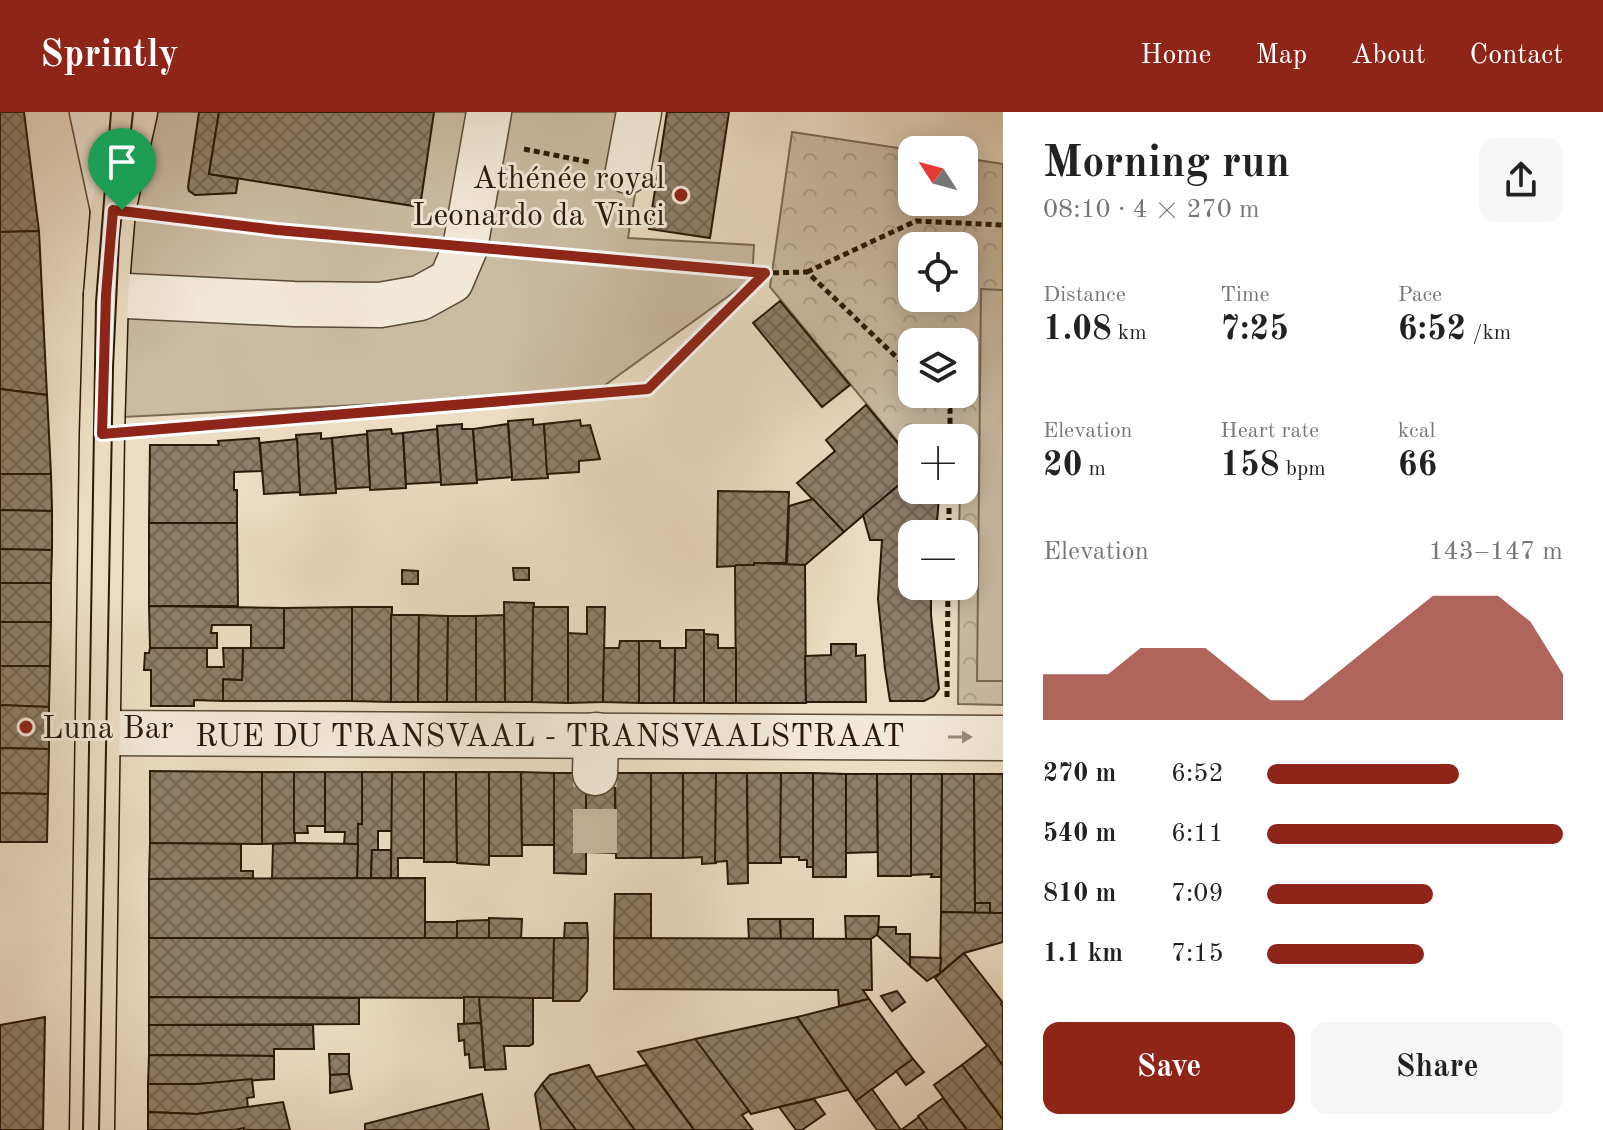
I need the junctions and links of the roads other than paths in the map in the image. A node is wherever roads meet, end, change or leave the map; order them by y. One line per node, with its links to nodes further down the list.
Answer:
1 (92, 112): 7 (street)
2 (123, 112): 7 (street)
3 (135, 112): 7 (main road)
4 (489, 112): 8 (street)
5 (639, 112): 6 (street)
6 (628, 171)
7 (113, 210): 8 (main road)
8 (106, 295): 9 (main road)
9 (98, 733): 10 (street, RUE DU TRANSVAAL - TRANSVAALSTRAAT, one-way to 10); 11 (main road)
10 (1003, 738)
11 (92, 1130)

